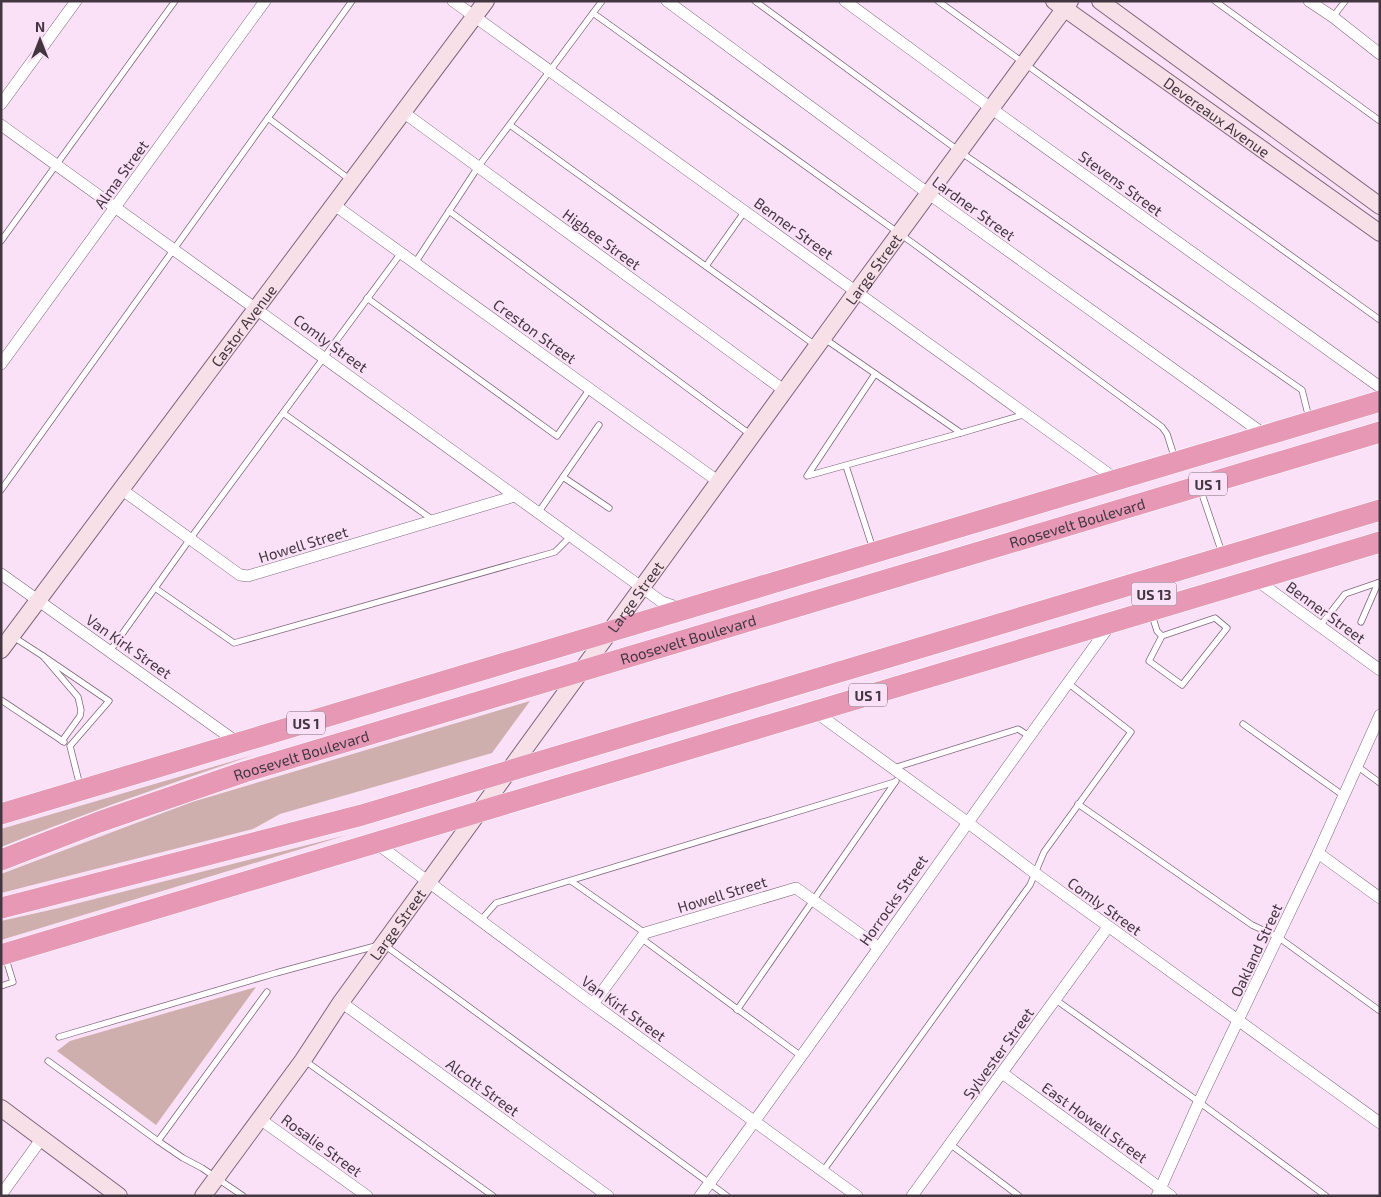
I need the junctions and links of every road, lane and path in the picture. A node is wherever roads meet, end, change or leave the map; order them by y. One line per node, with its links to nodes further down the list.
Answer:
1 (76, 1): 23 (street)
2 (175, 1): 32 (lane)
3 (265, 1): 39 (street, Alma Street)
4 (352, 1): 26 (lane)
5 (453, 1): 18 (street, Benner Street)
6 (486, 1): 18 (street, Castor Avenue)
7 (602, 1): 17 (lane)
8 (667, 1): 36 (street, Lardner Street)
9 (755, 1): 30 (lane)
10 (845, 1): 24 (street, Stevens Street)
11 (938, 1): 21 (lane)
12 (1100, 1): 31 (street, Devereaux Avenue)
13 (1215, 1): 27 (lane)
14 (1309, 1): 19 (street)
15 (1345, 1): 19 (lane)
16 (1063, 4): 21 (street, Large Street); 34 (street, Devereaux Avenue)
17 (593, 13): 22 (lane); 43 (lane)
18 (475, 17): 22 (street, Benner Street); 25 (street, Castor Avenue)
19 (1333, 18): 20 (street)
20 (1380, 54)
21 (1024, 63): 24 (street, Large Street); 52 (lane)
22 (549, 72): 29 (lane); 40 (street, Benner Street)
23 (1, 104)
24 (991, 108): 30 (street, Large Street); 57 (street, Stevens Street)
25 (403, 112): 33 (street, Higbee Street); 35 (street, Castor Avenue)
26 (268, 118): 35 (lane); 45 (lane)
27 (1380, 121)
28 (1, 124): 32 (street, Comly Street)
29 (510, 125): 33 (lane); 48 (lane)
30 (959, 151): 36 (street, Large Street); 63 (lane)
31 (1310, 155): 34 (street); 38 (street, Devereaux Avenue)
32 (58, 165): 39 (street, Comly Street); 44 (lane)
33 (478, 167): 41 (lane); 59 (street, Higbee Street)
34 (1297, 173): 42 (street, Devereaux Avenue)
35 (351, 181): 37 (street, Castor Avenue)
36 (929, 194): 43 (street, Large Street); 68 (street, Lardner Street)
37 (334, 204): 46 (street, Creston Street); 51 (street, Castor Avenue)
38 (1380, 206)
39 (115, 208): 45 (street, Comly Street); 55 (street, Alma Street)
40 (744, 211): 48 (lane); 49 (street, Benner Street)
41 (449, 212): 47 (lane); 67 (lane)
42 (1380, 233)
43 (900, 234): 49 (street, Large Street); 69 (lane)
44 (1, 241)
45 (173, 250): 51 (street, Comly Street); 76 (lane)
46 (401, 253): 47 (street, Creston Street); 50 (lane)
47 (415, 263): 58 (street, Creston Street)
48 (706, 266): 53 (lane)
49 (856, 291): 53 (street, Large Street); 62 (street, Benner Street)
50 (367, 298): 54 (lane); 58 (lane)
51 (256, 308): 54 (street, Comly Street); 75 (street, Castor Avenue)
52 (1380, 320)
53 (820, 342): 56 (lane); 59 (street, Large Street)
54 (324, 357): 61 (lane); 77 (street, Comly Street)
55 (1, 364)
56 (875, 374): 66 (lane); 70 (lane)
57 (1380, 387)
58 (590, 390): 73 (street, Creston Street)
59 (785, 391): 67 (street, Large Street)
60 (1380, 401): 63 (highway, Roosevelt Boulevard / US 1)
61 (282, 413): 81 (lane); 84 (lane)
62 (1026, 414): 66 (lane); 72 (street, Benner Street)
63 (1310, 422): 68 (highway, Roosevelt Boulevard / US 1)
64 (599, 425): 71 (lane)
65 (1380, 432): 74 (highway, Roosevelt Boulevard / US 1)
66 (961, 433): 70 (lane)
67 (752, 436): 73 (street, Large Street)
68 (1265, 436): 69 (highway, Roosevelt Boulevard / US 1)
69 (1176, 462): 72 (highway, Roosevelt Boulevard / US 1)
70 (846, 466): 86 (lane)
71 (563, 477): 78 (lane); 80 (lane)
72 (1117, 480): 86 (highway, Roosevelt Boulevard / US 1)
73 (719, 482): 92 (street, Large Street)
74 (1200, 486): 82 (highway, Roosevelt Boulevard / US 1); 87 (lane)
75 (121, 489): 84 (street, Howell Street); 93 (street, Castor Avenue)
76 (1, 490)
77 (515, 496): 80 (street, Comly Street); 81 (street, Howell Street)
78 (609, 508)
79 (1380, 510): 87 (highway, US 1)
80 (538, 513): 83 (street, Comly Street)
81 (433, 520): 84 (street, Howell Street)
82 (1036, 535): 86 (highway); 107 (highway, Roosevelt Boulevard / US 1)
83 (571, 536): 91 (lane); 92 (street, Comly Street)
84 (190, 539): 91 (lane)
85 (1380, 542): 89 (highway, US 1)
86 (881, 551): 95 (highway, Roosevelt Boulevard / US 1)
87 (1223, 557): 94 (highway, US 1)
88 (1, 574): 93 (street, Van Kirk Street)
89 (1255, 580): 94 (highway, US 13); 96 (highway, US 1); 99 (street, Benner Street)
90 (1379, 583): 98 (lane); 99 (lane)
91 (155, 588): 104 (lane)
92 (643, 588): 95 (street, Comly Street); 100 (street, Large Street)
93 (38, 600): 101 (street, Castor Avenue); 104 (street, Van Kirk Street)
94 (1053, 608): 118 (highway, US 1)
95 (687, 609): 100 (highway, Roosevelt Boulevard / US 1)
96 (1151, 611): 97 (highway, US 1); 102 (lane)
97 (1112, 622): 108 (street, Horrocks Street); 110 (highway, US 1)
98 (1361, 622)
99 (1320, 626): 106 (street, Benner Street)
100 (611, 632): 107 (street, Large Street); 115 (highway, Roosevelt Boulevard / US 1)
101 (12, 635): 103 (street, Castor Avenue); 105 (lane)
102 (1162, 636): 102 (lane)
103 (1, 650)
104 (110, 652): 115 (street, Van Kirk Street)
105 (43, 656): 114 (lane); 116 (lane)
106 (1380, 670)
107 (582, 671): 118 (street, Large Street); 129 (highway, Roosevelt Boulevard / US 1)
108 (1068, 683): 113 (street, Horrocks Street); 123 (lane)
109 (1, 700): 114 (lane)
110 (814, 711): 119 (street, Comly Street); 124 (highway, US 1)
111 (1380, 715): 117 (street, Oakland Street)
112 (1243, 724): 122 (lane)
113 (1030, 736): 119 (lane); 126 (street, Horrocks Street)
114 (62, 741): 116 (lane)
115 (239, 743): 121 (highway, Roosevelt Boulevard / US 1)
116 (70, 746): 121 (lane)
117 (1358, 766): 120 (lane); 122 (street, Oakland Street)
118 (510, 771): 124 (street, Large Street); 135 (highway, US 1)
119 (896, 775): 126 (street, Comly Street); 131 (lane); 134 (lane)
120 (1380, 783)
121 (82, 790): 125 (highway, Roosevelt Boulevard / US 1)
122 (1344, 796): 128 (street, Oakland Street)
123 (1078, 804): 130 (lane); 139 (lane)
124 (480, 812): 127 (highway, US 1); 132 (street, Large Street)
125 (1, 814)
126 (967, 822): 130 (street, Comly Street); 141 (street, Horrocks Street)
127 (376, 843): 132 (street, Van Kirk Street); 142 (highway, US 1)
128 (1318, 853): 133 (street); 139 (street, Oakland Street)
129 (1, 860)
130 (1035, 873): 137 (street, Comly Street); 164 (lane)
131 (571, 881): 136 (lane); 138 (lane)
132 (428, 882): 136 (street, Van Kirk Street); 140 (street, Large Street)
133 (1380, 898)
134 (814, 900): 138 (street, Howell Street); 141 (street, Howell Street); 148 (lane)
135 (1, 908)
136 (481, 920): 147 (street, Van Kirk Street)
137 (1108, 927): 145 (street, Sylvester Street); 150 (street, Comly Street)
138 (643, 935): 147 (street); 148 (lane)
139 (1278, 937): 149 (lane); 150 (street, Oakland Street)
140 (383, 944): 146 (street, Large Street); 151 (lane); 166 (lane)
141 (878, 947): 152 (street, Horrocks Street)
142 (3, 955): 143 (lane)
143 (1, 986)
144 (267, 992): 162 (lane)
145 (1056, 1000): 155 (street, Sylvester Street); 156 (lane)
146 (341, 1002): 153 (street, Large Street); 174 (street, Alcott Street)
147 (592, 1004): 159 (street, Van Kirk Street)
148 (738, 1010): 152 (lane)
149 (1380, 1011)
150 (1239, 1021): 156 (street, Oakland Street); 160 (street, Comly Street)
151 (59, 1036)
152 (801, 1056): 159 (street, Horrocks Street)
153 (303, 1060): 158 (street, Large Street); 173 (lane)
154 (48, 1061): 162 (lane)
155 (1002, 1074): 163 (street, Sylvester Street); 168 (street, East Howell Street)
156 (1199, 1102): 168 (street, Oakland Street); 181 (lane)
157 (1, 1108): 161 (street)
158 (260, 1119): 165 (street, Large Street); 172 (street, Rosalie Street)
159 (755, 1121): 164 (street, Van Kirk Street); 166 (street, Horrocks Street)
160 (1380, 1123)
161 (42, 1138): 167 (street); 169 (street)
162 (158, 1141): 165 (lane)
163 (950, 1144): 178 (street, Sylvester Street); 179 (lane)
164 (823, 1171): 177 (street, Van Kirk Street)
165 (216, 1176): 170 (street, Large Street); 171 (lane)
166 (709, 1183): 175 (street, Horrocks Street); 176 (lane)
167 (109, 1191)
168 (1159, 1192): 180 (street, East Howell Street)
169 (1, 1194)
170 (202, 1196)
171 (243, 1196)
172 (367, 1196)
173 (492, 1196)
174 (608, 1196)
175 (700, 1196)
176 (727, 1196)
177 (857, 1196)
178 (912, 1196)
179 (1019, 1196)
180 (1171, 1196)
181 (1326, 1196)

